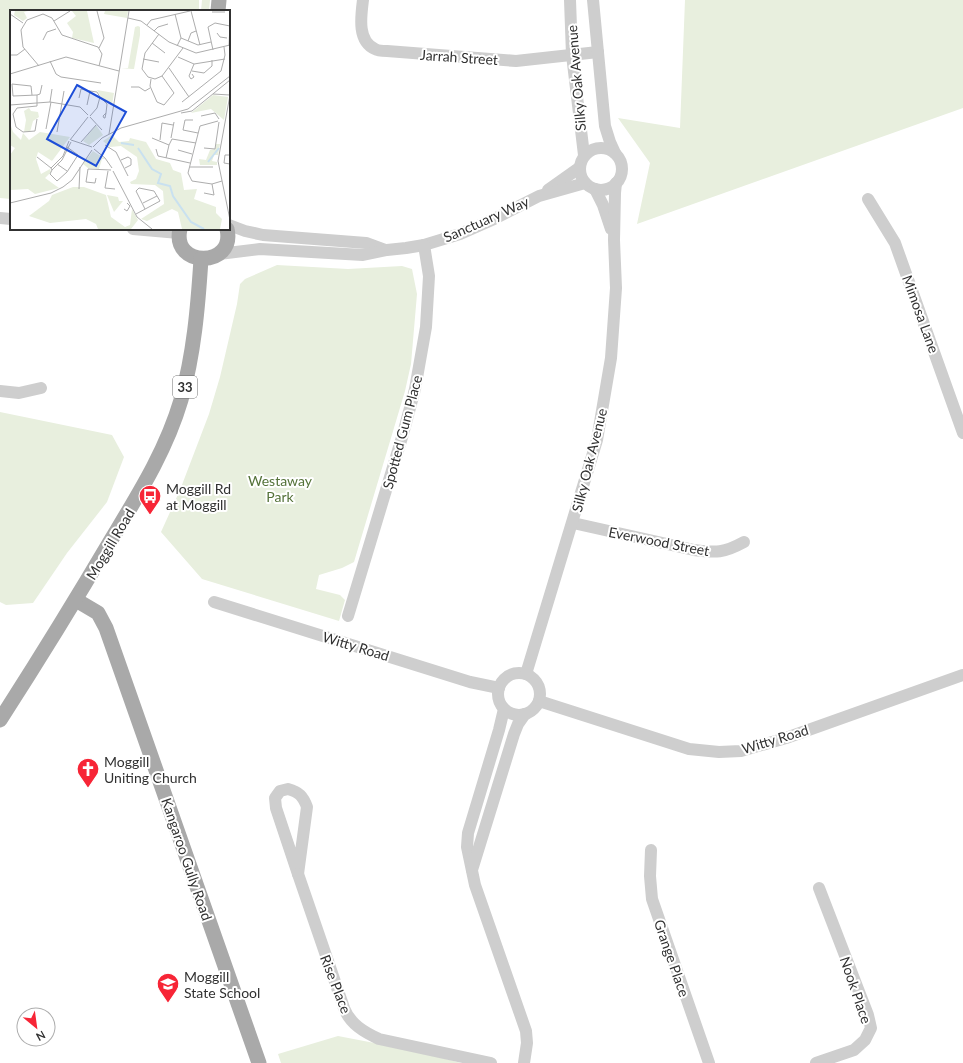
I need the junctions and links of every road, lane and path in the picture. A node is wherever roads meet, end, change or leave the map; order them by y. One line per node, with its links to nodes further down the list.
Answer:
1 (219, 0): 5 (main road)
2 (362, 0): 7 (street, Jarrah Street)
3 (570, 0): 7 (street, Silky Oak Avenue)
4 (593, 0): 6 (street, Silky Oak Avenue)
5 (218, 10)
6 (598, 52): 7 (street, Jarrah Street); 8 (street, Silky Oak Avenue)
7 (572, 55): 9 (street, Silky Oak Avenue)
8 (616, 153): 9 (street, Silky Oak Avenue); 11 (street, Silky Oak Avenue)
9 (584, 155): 10 (street, Silky Oak Avenue)
10 (579, 168): 12 (street, Silky Oak Avenue); 13 (street)
11 (616, 183): 12 (street); 21 (street, Silky Oak Avenue)
12 (590, 186): 13 (street, Sanctuary Way); 21 (street, Silky Oak Avenue)
13 (539, 196): 22 (street, Sanctuary Way)
14 (868, 199): 28 (street, Mimosa Lane)
15 (0, 218): 16 (street)
16 (10, 219)
17 (230, 225): 23 (street, Sanctuary Way)
18 (156, 230): 20 (street)
19 (227, 230): 24 (main road)
20 (180, 231): 25 (main road)
21 (614, 240): 29 (street, Silky Oak Avenue)
22 (424, 244): 23 (street, Sanctuary Way); 33 (street, Spotted Gum Place)
23 (387, 250): 24 (street, Sanctuary Way)
24 (219, 254): 25 (main road)
25 (201, 259): 31 (main road, Moggill Road / 33)
26 (41, 388): 27 (street)
27 (0, 392)
28 (963, 433)
29 (572, 523): 30 (street, Everwood Street); 34 (street, Silky Oak Avenue)
30 (744, 542)
31 (76, 600): 40 (main road, Moggill Road / 33); 45 (main road, Kangaroo Gully Road)
32 (214, 602): 36 (street, Witty Road)
33 (348, 616)
34 (526, 674): 36 (street); 37 (street)
35 (963, 675): 37 (street, Witty Road)
36 (498, 688): 38 (street)
37 (539, 701): 39 (street)
38 (504, 709): 39 (street); 42 (street)
39 (525, 714): 42 (street)
40 (0, 720)
41 (651, 850): 48 (street, Grange Place)
42 (472, 870): 47 (street)
43 (298, 874): 43 (street, Rise Place); 46 (street, Rise Place)
44 (819, 888): 49 (street, Nook Place)
45 (258, 1063)
46 (491, 1063)
47 (524, 1063)
48 (709, 1063)
49 (816, 1063)

